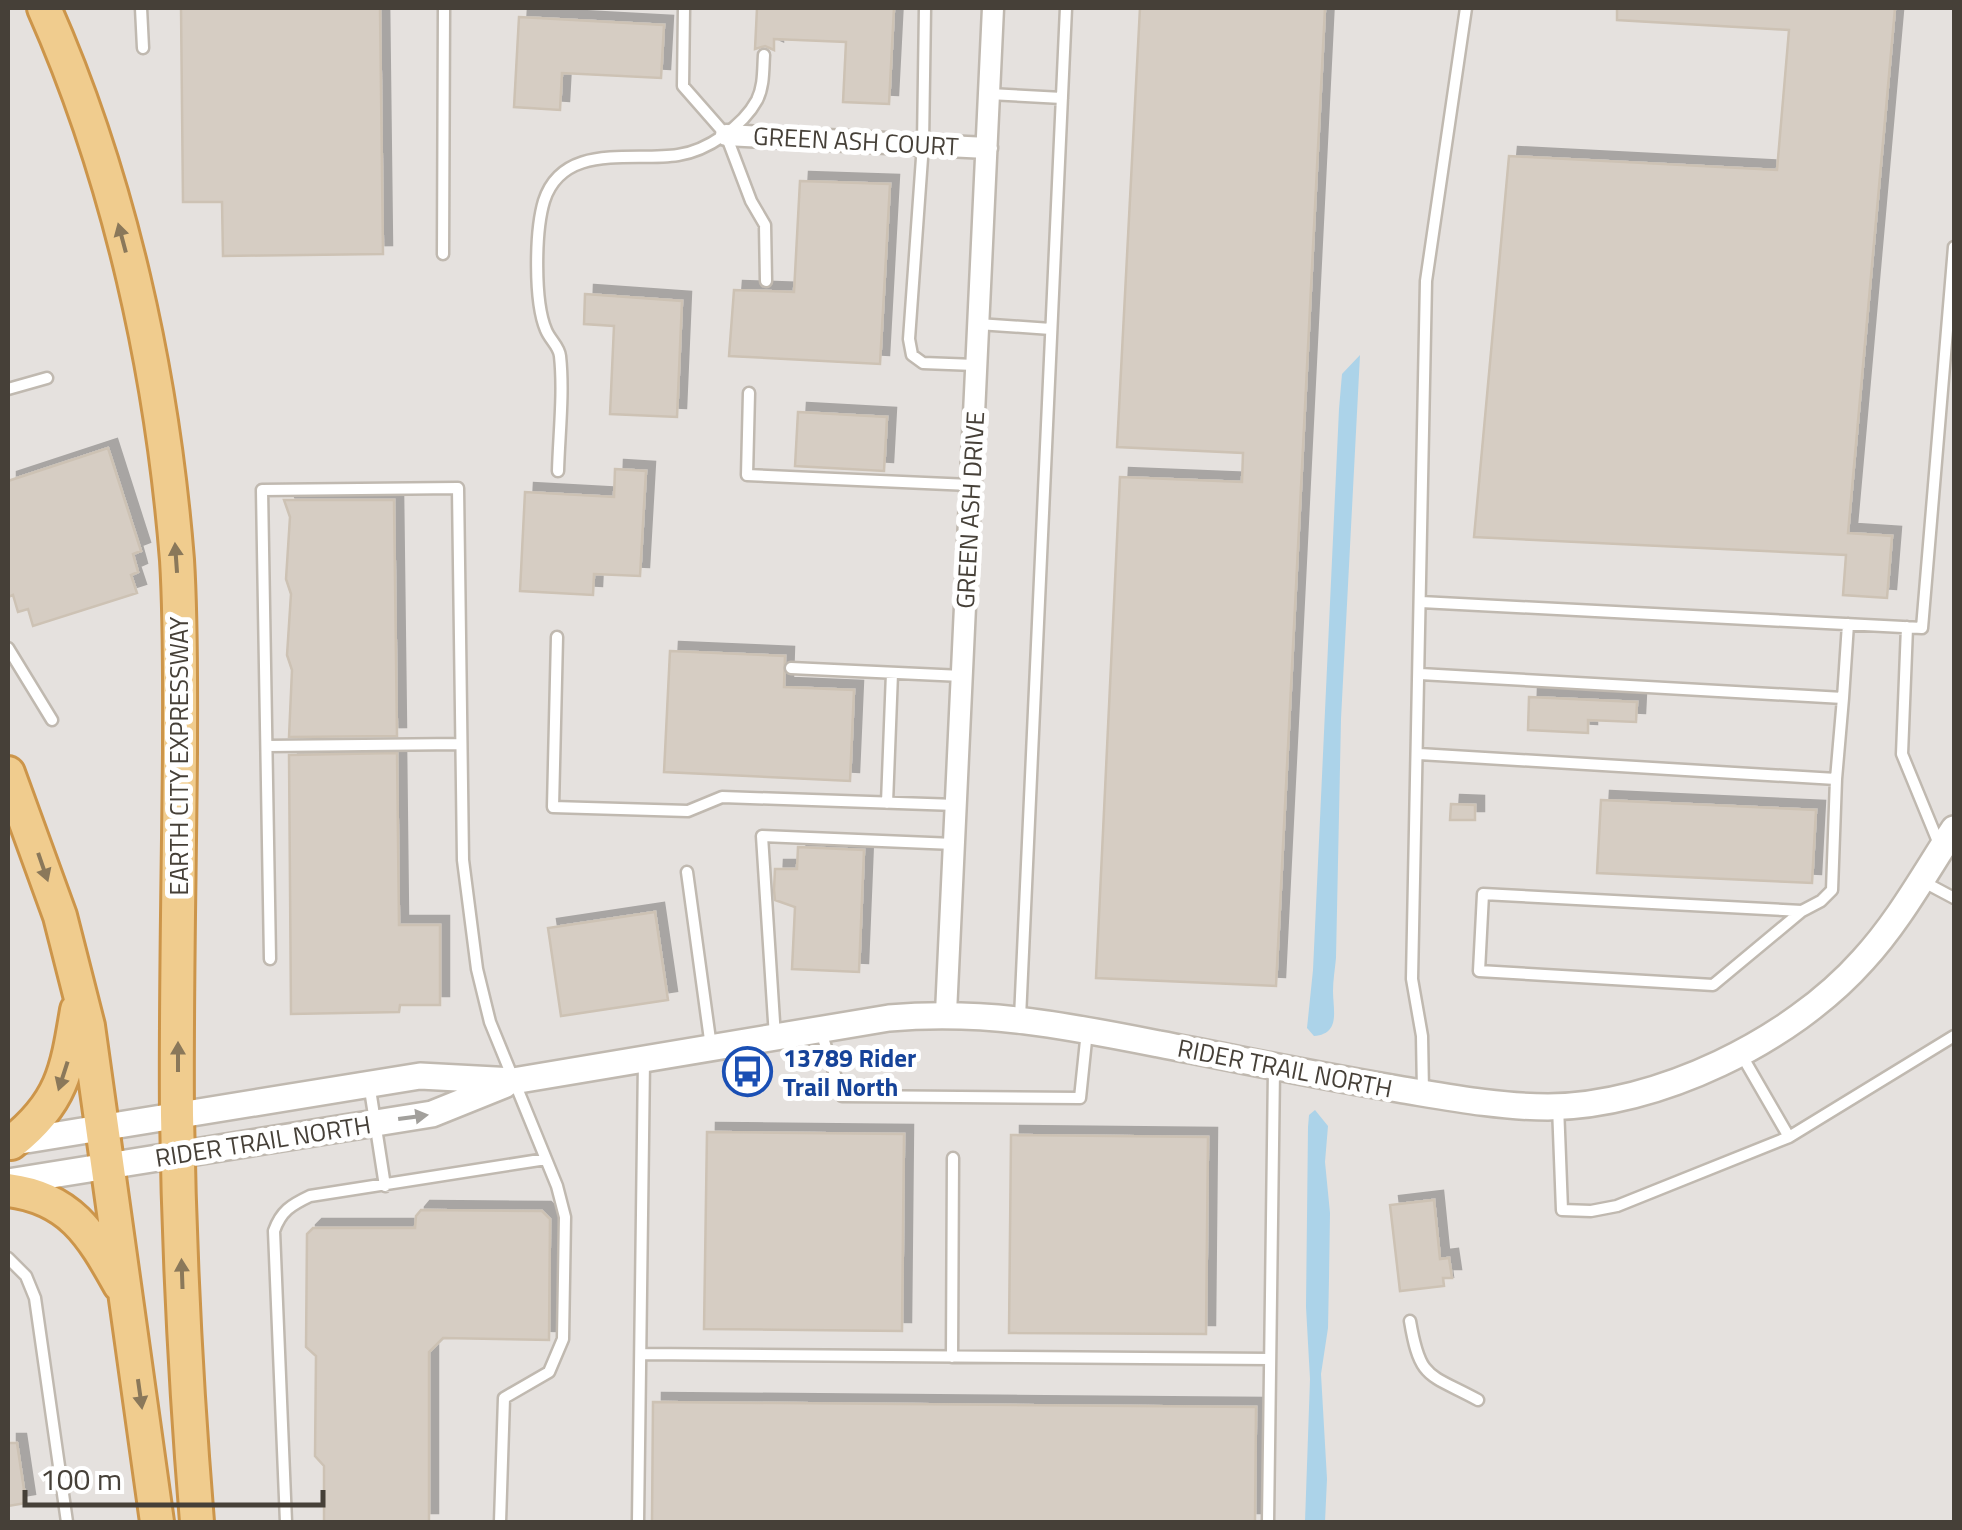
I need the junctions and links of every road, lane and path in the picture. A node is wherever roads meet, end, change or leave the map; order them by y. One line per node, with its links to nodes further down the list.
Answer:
1 (44, 8): 67 (highway, EARTH CITY EXPRESSWAY, one-way to 1)
2 (141, 8): 9 (lane)
3 (444, 8): 17 (lane)
4 (684, 8): 13 (lane)
5 (925, 8): 14 (lane)
6 (994, 8): 11 (street, GREEN ASH DRIVE)
7 (1066, 8): 12 (lane)
8 (1466, 8): 27 (lane)
9 (143, 48)
10 (764, 55): 13 (lane)
11 (990, 94): 12 (lane); 15 (street, GREEN ASH DRIVE)
12 (1062, 98): 20 (lane)
13 (726, 135): 14 (street, GREEN ASH COURT); 18 (lane); 25 (lane)
14 (922, 144): 15 (street, GREEN ASH COURT); 21 (lane)
15 (987, 148): 19 (street, GREEN ASH DRIVE)
16 (1954, 247): 29 (lane)
17 (443, 254)
18 (766, 281)
19 (978, 324): 20 (lane); 21 (street, GREEN ASH DRIVE)
20 (1051, 329): 54 (lane)
21 (976, 365): 26 (street, GREEN ASH DRIVE)
22 (47, 378): 23 (lane)
23 (8, 389)
24 (749, 394): 26 (lane)
25 (558, 471)
26 (971, 485): 35 (street, GREEN ASH DRIVE)
27 (1421, 602): 28 (lane); 34 (lane)
28 (1848, 624): 29 (lane); 36 (lane)
29 (1908, 627): 45 (lane)
30 (558, 637): 43 (lane)
31 (8, 648): 37 (lane)
32 (792, 668): 33 (lane)
33 (892, 673): 35 (lane); 43 (lane)
34 (1420, 674): 36 (lane); 40 (lane)
35 (962, 676): 44 (street, GREEN ASH DRIVE)
36 (1843, 698): 42 (lane)
37 (52, 720)
38 (461, 744): 39 (lane); 39 (lane); 63 (lane)
39 (266, 746): 51 (lane)
40 (1419, 754): 42 (lane); 65 (lane)
41 (8, 773): 52 (highway, one-way to 52)
42 (1836, 779): 50 (lane)
43 (887, 803): 44 (lane)
44 (956, 805): 46 (street, GREEN ASH DRIVE)
45 (1948, 839): 48 (street, RIDER TRAIL NORTH)
46 (954, 844): 53 (street, GREEN ASH DRIVE); 58 (lane)
47 (686, 872): 59 (lane)
48 (1921, 880): 49 (lane); 60 (street, RIDER TRAIL NORTH)
49 (1954, 898)
50 (1802, 912): 50 (lane)
51 (270, 959)
52 (80, 991): 69 (highway); 71 (highway, one-way to 71)
53 (946, 1013): 54 (street, RIDER TRAIL NORTH); 55 (street, RIDER TRAIL NORTH)
54 (1020, 1018): 56 (street, RIDER TRAIL NORTH)
55 (820, 1030): 56 (lane); 58 (street, RIDER TRAIL NORTH)
56 (1087, 1030): 62 (street, RIDER TRAIL NORTH)
57 (1954, 1036): 70 (lane)
58 (775, 1038): 59 (street, RIDER TRAIL NORTH)
59 (711, 1048): 61 (street, RIDER TRAIL NORTH)
60 (1741, 1054): 66 (street, RIDER TRAIL NORTH); 70 (lane)
61 (644, 1060): 63 (street, RIDER TRAIL NORTH); 81 (lane)
62 (1274, 1066): 65 (street, RIDER TRAIL NORTH); 83 (lane)
63 (513, 1081): 64 (street, RIDER TRAIL NORTH); 68 (street, RIDER TRAIL NORTH, one-way to 63); 74 (lane)
64 (369, 1084): 67 (street, RIDER TRAIL NORTH); 68 (lane)
65 (1423, 1094): 66 (street, RIDER TRAIL NORTH)
66 (1558, 1106): 70 (lane)
67 (178, 1115): 69 (street, RIDER TRAIL NORTH); 72 (highway, EARTH CITY EXPRESSWAY)
68 (375, 1122): 72 (street, RIDER TRAIL NORTH); 77 (lane)
69 (104, 1128): 71 (street, RIDER TRAIL NORTH); 75 (highway)
70 (1789, 1137)
71 (9, 1143)
72 (179, 1155): 75 (street, RIDER TRAIL NORTH); 87 (highway, EARTH CITY EXPRESSWAY, one-way to 72)
73 (953, 1158): 82 (lane)
74 (546, 1159): 77 (lane); 89 (lane)
75 (110, 1166): 76 (street, RIDER TRAIL NORTH); 79 (highway)
76 (8, 1186): 79 (highway)
77 (386, 1186): 88 (lane)
78 (8, 1258): 85 (lane)
79 (127, 1297): 86 (highway, one-way to 86)
80 (1410, 1321): 84 (lane)
81 (640, 1354): 82 (lane); 90 (lane)
82 (952, 1356): 83 (lane)
83 (1270, 1360): 91 (lane)
84 (1478, 1400)
85 (67, 1522)
86 (157, 1522)
87 (197, 1522)
88 (286, 1522)
89 (500, 1522)
90 (638, 1522)
91 (1268, 1522)

